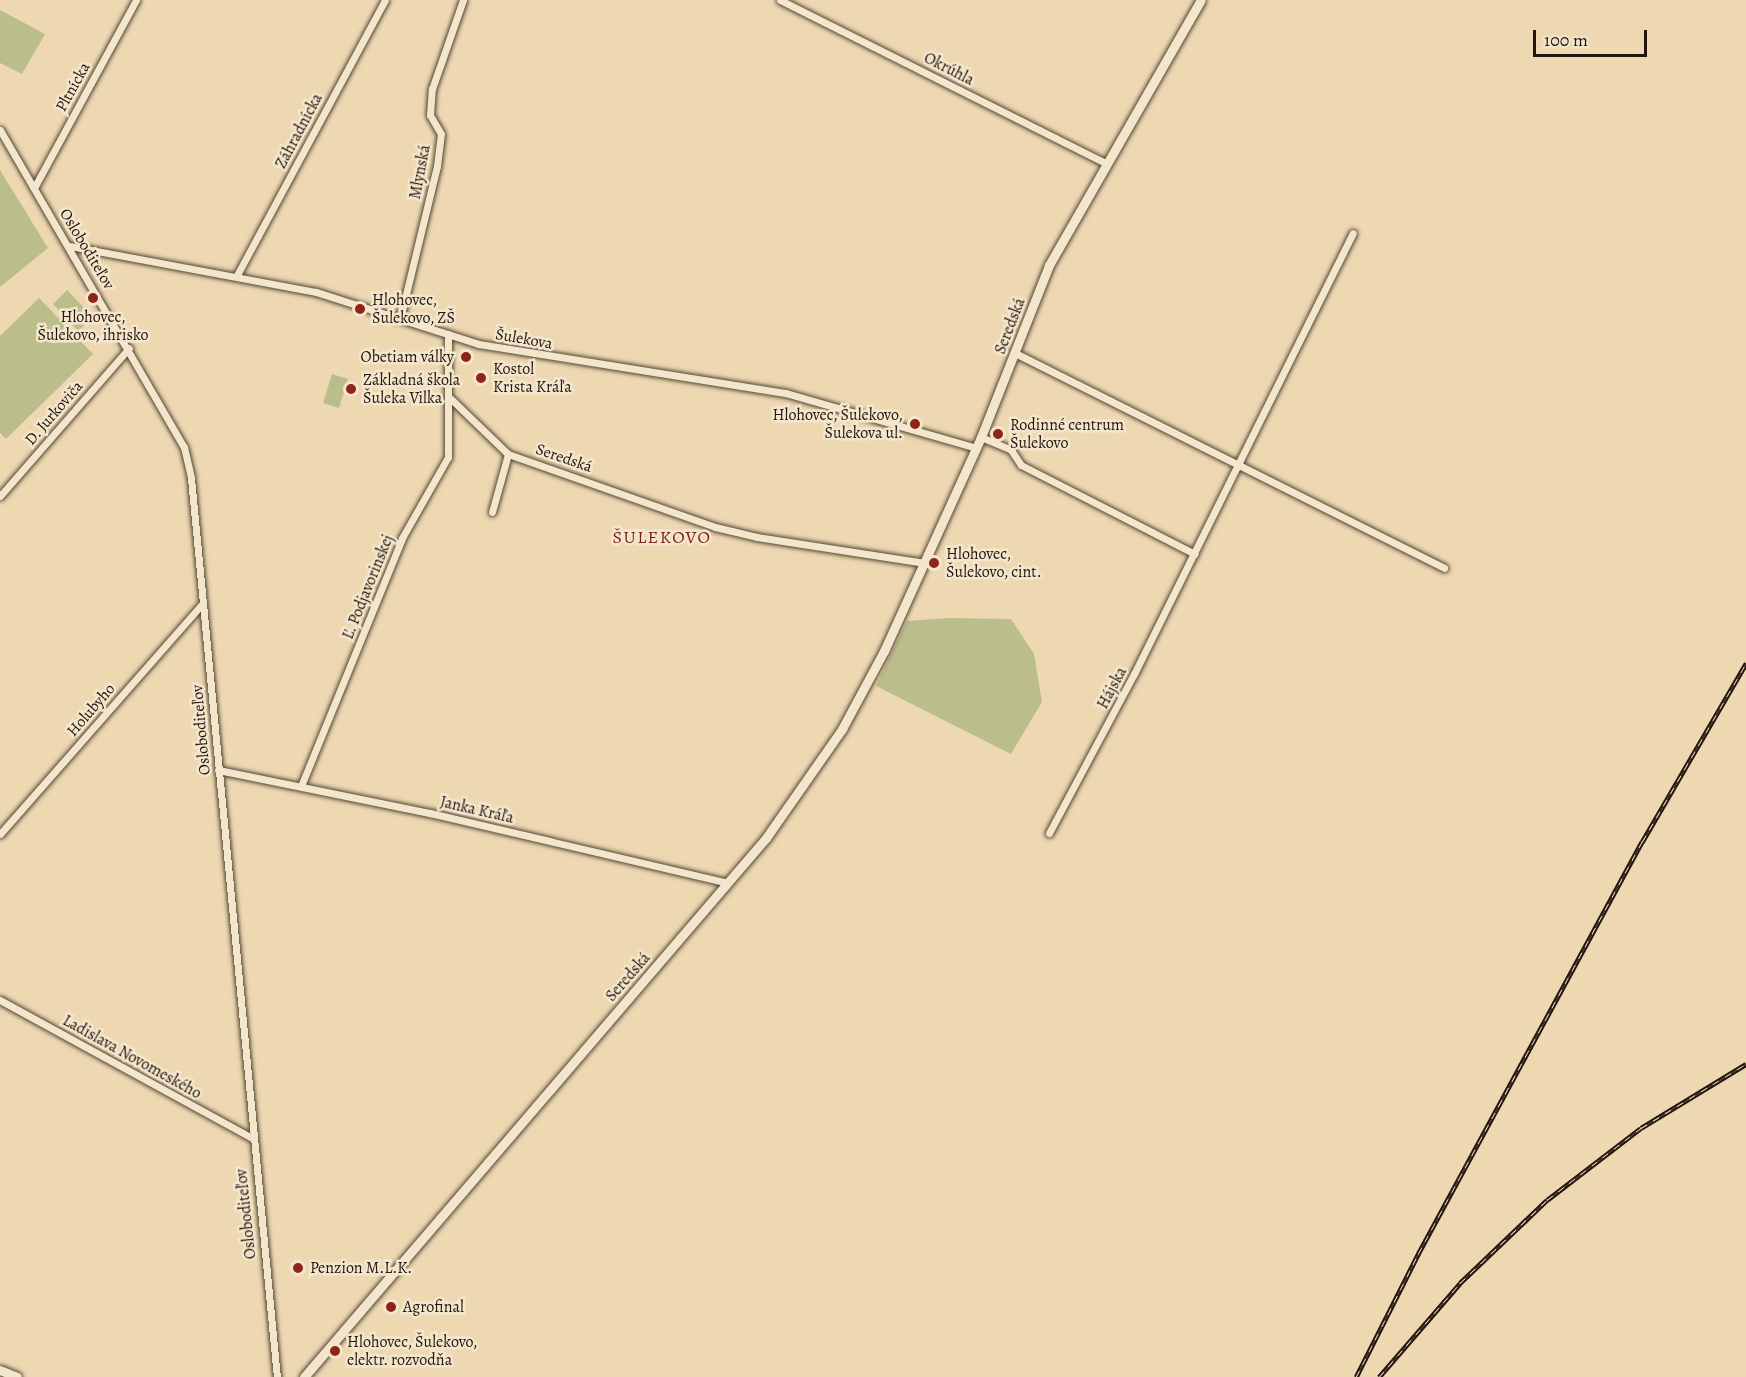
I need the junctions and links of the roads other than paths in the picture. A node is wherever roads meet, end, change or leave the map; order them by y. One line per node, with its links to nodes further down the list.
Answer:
1 (136, 0): 8 (street, Pltnícka)
2 (385, 0): 11 (street, Záhradnícka)
3 (463, 0): 12 (street, Mlynská)
4 (780, 0): 7 (street, Okrúhla)
5 (1201, 0): 7 (street, Seredská)
6 (0, 129): 8 (street, Osloboditeľov)
7 (1105, 163): 15 (street, Seredská)
8 (34, 188): 10 (street, Osloboditeľov)
9 (1353, 232): 20 (street, Hájska)
10 (70, 246): 11 (street, Šulekova); 14 (street, Osloboditeľov)
11 (237, 275): 12 (street, Šulekova)
12 (400, 319): 13 (street, Šulekova)
13 (448, 334): 16 (street, Ľ. Podjavorinskej); 18 (street, Šulekova)
14 (129, 348): 21 (street, D. Jurkoviča); 26 (street, Osloboditeľov)
15 (1015, 353): 17 (street, Seredská); 20 (street)
16 (451, 399): 19 (street); 28 (street, Ľ. Podjavorinskej)
17 (981, 437): 18 (street, Seredská); 23 (street)
18 (976, 448): 24 (street, Seredská)
19 (508, 454): 22 (street); 24 (street, Seredská)
20 (1239, 464): 23 (street, Hájska); 25 (street)
21 (0, 496)
22 (492, 512)
23 (1195, 554): 29 (street, Hájska)
24 (925, 563): 31 (street, Seredská)
25 (1444, 568)
26 (202, 604): 27 (street, Osloboditeľov); 30 (street, Holubyho)
27 (218, 770): 28 (street, Janka Kráľa); 33 (street, Osloboditeľov)
28 (301, 786): 31 (street, Janka Kráľa)
29 (1049, 833)
30 (0, 834)
31 (728, 883): 37 (street, Seredská)
32 (0, 1000): 33 (street, Ladislava Novomeského)
33 (252, 1138): 36 (street, Osloboditeľov)
34 (0, 1370): 35 (street)
35 (17, 1377)
36 (277, 1377)
37 (304, 1377)

